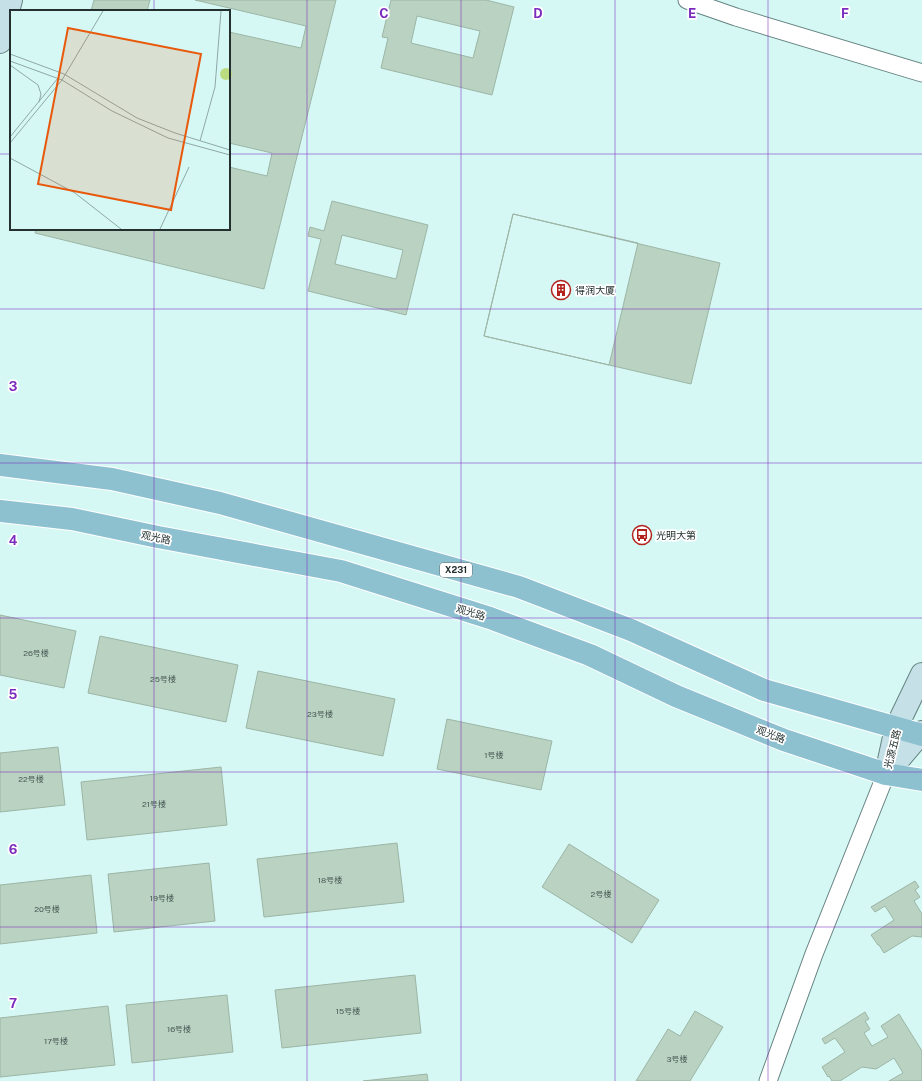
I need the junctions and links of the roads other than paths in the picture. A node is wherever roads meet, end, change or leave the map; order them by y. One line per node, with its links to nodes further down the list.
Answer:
1 (11, 0): 3 (street)
2 (687, 0): 4 (street)
3 (0, 42)
4 (922, 73)
5 (0, 465): 8 (main road, X231)
6 (0, 511): 10 (main road, 观光路)
7 (922, 674): 8 (street, 光源五路)
8 (896, 728): 9 (main road, X231); 10 (street, 光源五路)
9 (922, 734): 10 (street, 光源五路)
10 (886, 774): 11 (main road, 观光路); 12 (street)
11 (922, 780)
12 (768, 1081)

